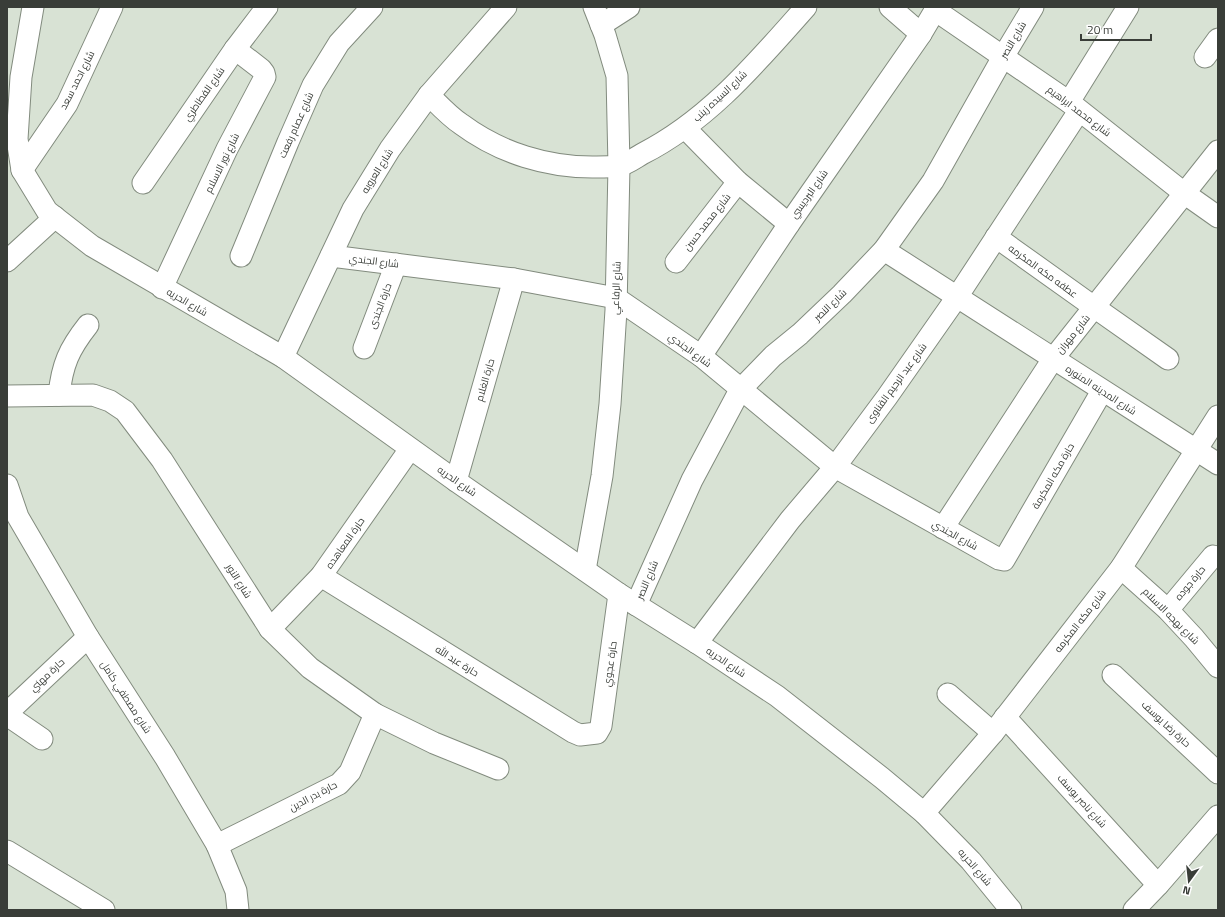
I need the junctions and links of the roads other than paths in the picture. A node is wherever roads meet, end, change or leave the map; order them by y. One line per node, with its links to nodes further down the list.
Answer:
1 (33, 7): 23 (street, شارع الحريه)
2 (112, 7): 23 (street, شارع احمد سعد)
3 (267, 7): 15 (street, شارع الفطاطري)
4 (372, 7): 32 (street, شارع عصام رفعت)
5 (506, 7): 18 (street, شارع العروبه)
6 (629, 7): 12 (street)
7 (806, 7): 20 (street, شارع السيده زينب)
8 (890, 7): 13 (street)
9 (1033, 7): 16 (street, شارع النصر)
10 (1128, 7): 19 (street, شارع عبد الرحيم القناوى)
11 (936, 9): 13 (street, شارع البرديسي); 16 (street, شارع محمد ابراهيم)
12 (598, 16): 22 (street, شارع الرفاعي)
13 (921, 34): 29 (street, شارع البرديسي)
14 (1218, 39): 17 (street)
15 (235, 49): 25 (street, شارع الفطاطري); 38 (street, شارع نور الاسلام)
16 (1003, 57): 19 (street, شارع محمد ابراهيم); 31 (street, شارع النصر)
17 (1205, 57)
18 (429, 96): 22 (street); 33 (street, شارع العروبه)
19 (1074, 106): 26 (street, شارع محمد ابراهيم); 30 (street, شارع عبد الرحيم القناوى)
20 (685, 128): 22 (street, شارع السيده زينب); 24 (street)
21 (1218, 151): 26 (street, شارع مهران)
22 (619, 166): 39 (street, شارع الرفاعي)
23 (22, 170): 27 (street, شارع الحريه)
24 (738, 182): 29 (street); 35 (street, شارع محمد حسن)
25 (143, 183)
26 (1184, 193): 28 (street, شارع محمد ابراهيم); 41 (street, شارع مهران)
27 (55, 217): 34 (street); 38 (street, شارع الحريه)
28 (1218, 217)
29 (789, 224): 44 (street, شارع البرديسي)
30 (996, 237): 40 (street, شارع عبد الرحيم القناوى); 41 (street, عطفه مكه المكرمه)
31 (884, 250): 40 (street, شارع المدينه المنوره); 48 (street, شارع النصر)
32 (241, 256)
33 (331, 256): 36 (street, شارع الجندي); 45 (street, شارع العروبه)
34 (7, 261)
35 (676, 262)
36 (396, 264): 37 (street, شارع الجندي); 43 (street, حارة الجندى)
37 (514, 279): 39 (street, شارع الجندي); 57 (street, حارة الغلام)
38 (162, 288): 45 (street, شارع الحريه)
39 (616, 298): 44 (street, شارع الجندي); 63 (street, شارع الرفاعي)
40 (957, 298): 46 (street, شارع المدينه المنوره); 56 (street, شارع عبد الرحيم القناوى)
41 (1094, 308): 46 (street, شارع مهران); 47 (street, عطفه مكه المكرمه)
42 (88, 325): 50 (street)
43 (364, 348)
44 (701, 356): 48 (street, شارع الجندي)
45 (283, 357): 53 (street, شارع الحريه)
46 (1053, 359): 49 (street, شارع المدينه المنوره); 59 (street, شارع مهران)
47 (1168, 359)
48 (740, 390): 56 (street, شارع الجندي); 65 (street, شارع النصر)
49 (1102, 390): 54 (street, شارع المدينه المنوره); 61 (street, حارة مكه المكرمة)
50 (58, 395): 51 (street, شارع النور); 67 (street, شارع النور)
51 (7, 396)
52 (1218, 416): 54 (street, شارع مكه المكرمه)
53 (410, 449): 57 (street, شارع الحريه); 64 (street, حارة المعاهده)
54 (1197, 450): 55 (street, شارع المدينه المنوره); 62 (street, شارع مكه المكرمه)
55 (1218, 464)
56 (835, 467): 59 (street, شارع الجندي); 69 (street, شارع عبد الرحيم القناوى)
57 (456, 481): 63 (street, شارع الحريه)
58 (7, 485): 68 (street, شارع مصطفي كامل)
59 (943, 528): 61 (street, شارع الجندي)
60 (1213, 556): 66 (street, حارة جوده)
61 (1004, 560)
62 (1121, 568): 66 (street, شارع بهجه الاسلام); 75 (street, شارع مكه المكرمه)
63 (585, 570): 65 (street, شارع الحريه)
64 (321, 576): 67 (street, حارة المعاهده); 76 (street, حارة عبد الله)
65 (628, 599): 69 (street, شارع الحريه); 76 (street, حارة عجوي)
66 (1168, 610): 70 (street, شارع بهجه الاسلام)
67 (270, 630): 74 (street, شارع النور)
68 (88, 637): 73 (street, حارة مهني); 82 (street, شارع مصطفي كامل)
69 (697, 643): 80 (street, شارع الحريه)
70 (1218, 667)
71 (1113, 675): 79 (street, حارة رضا يوسف)
72 (948, 694): 75 (street, شارع ناصر يوسف)
73 (7, 714): 77 (street)
74 (375, 714): 78 (street, شارع النور); 82 (street, حارة بدر الدين)
75 (999, 725): 80 (street, شارع مكه المكرمه); 84 (street, شارع ناصر يوسف)
76 (597, 733)
77 (42, 739)
78 (498, 769)
79 (1218, 773)
80 (924, 813): 87 (street, شارع الحريه)
81 (1218, 816): 84 (street)
82 (218, 845): 86 (street, شارع مصطفي كامل)
83 (7, 851): 85 (street)
84 (1158, 884): 88 (street)
85 (104, 910)
86 (238, 910)
87 (1011, 910)
88 (1134, 910)

